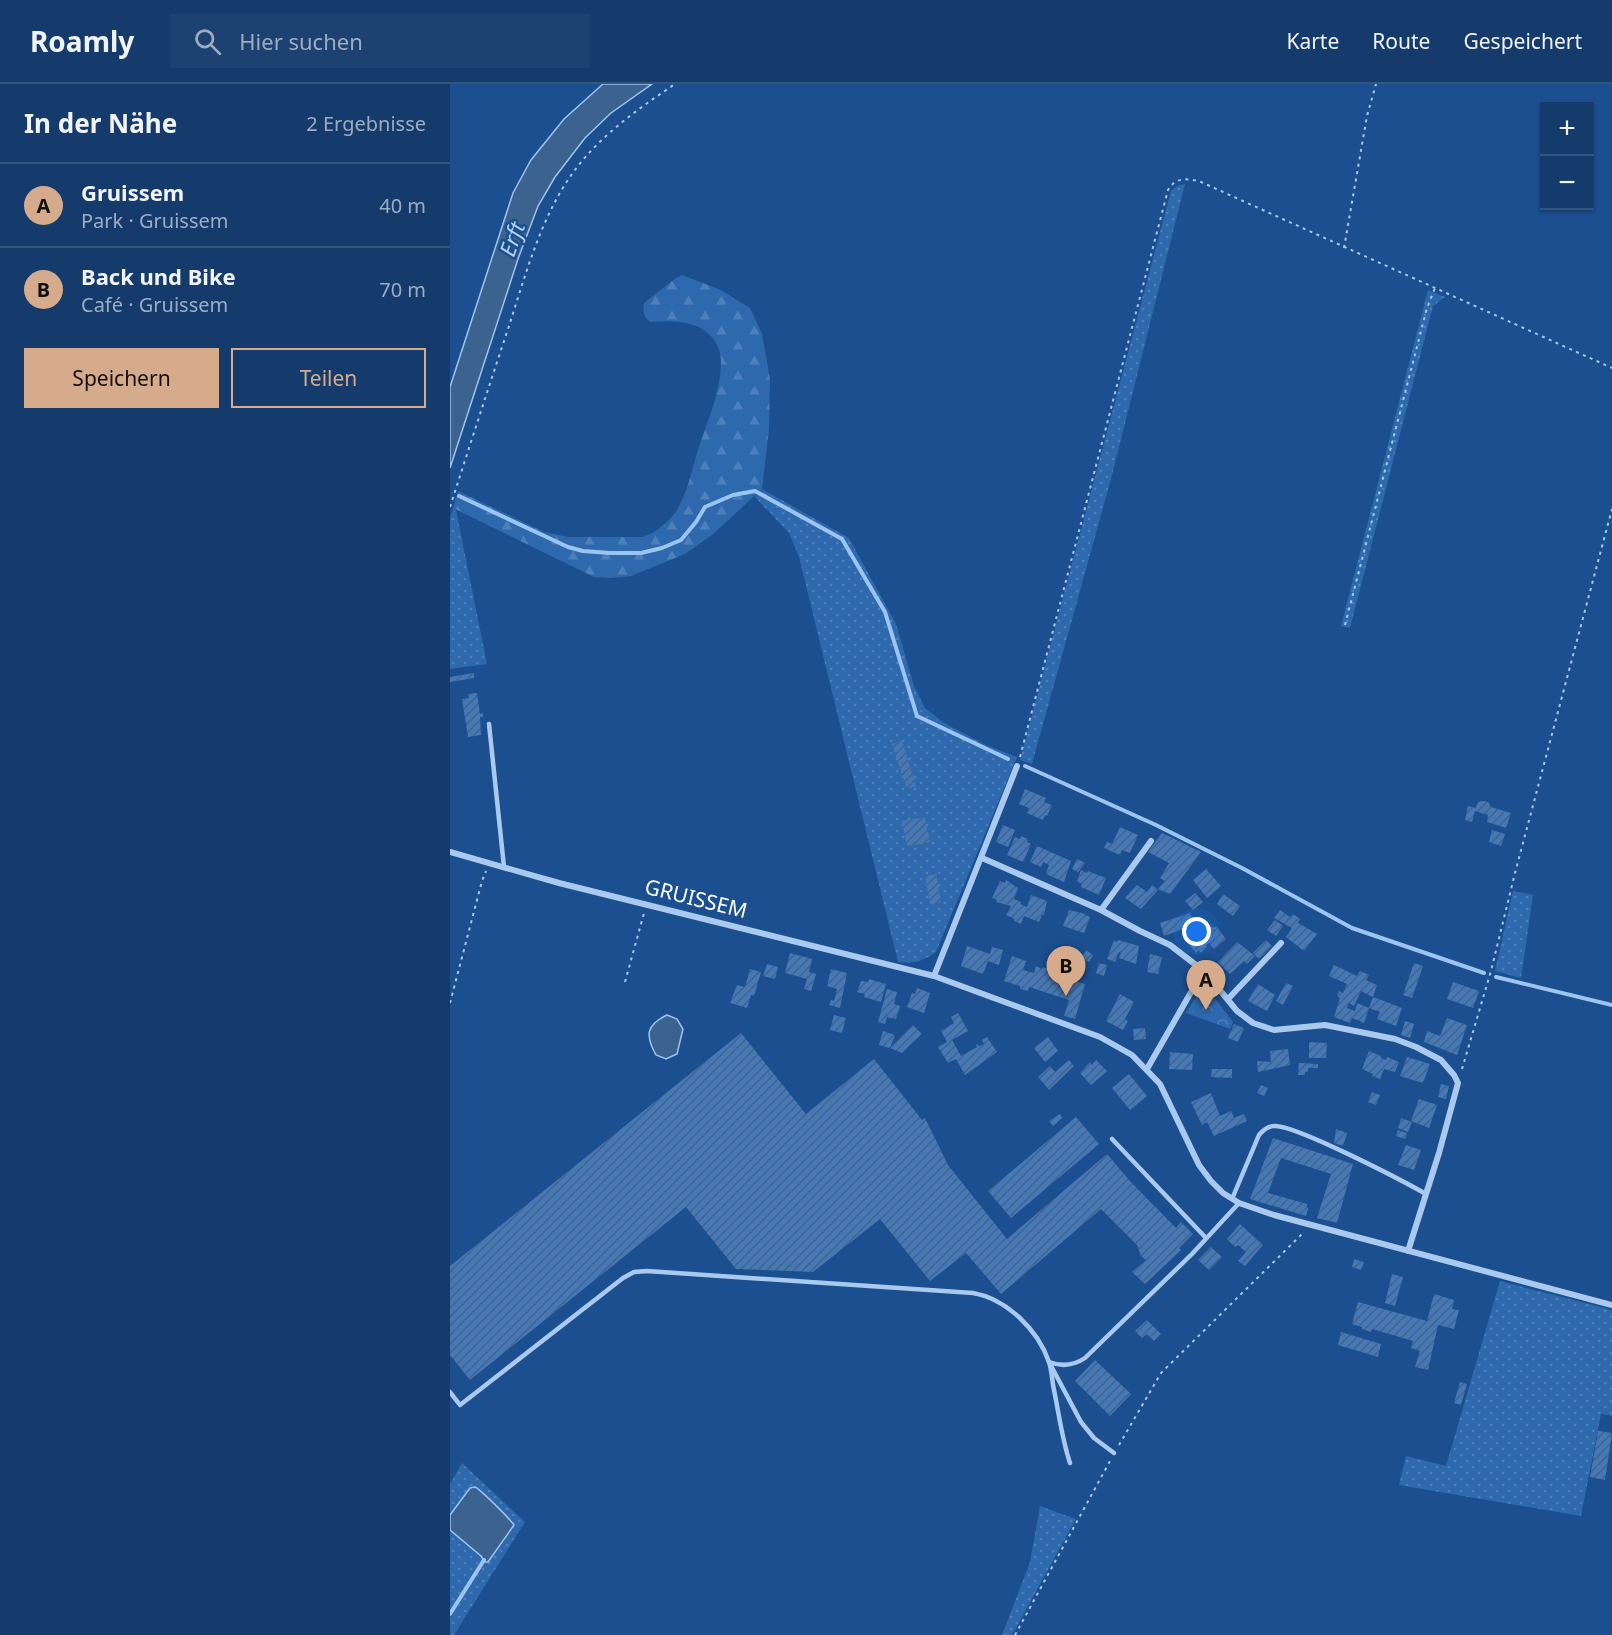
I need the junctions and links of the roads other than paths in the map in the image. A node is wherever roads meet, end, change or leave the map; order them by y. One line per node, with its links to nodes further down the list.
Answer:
1 (489, 724): 6 (lane)
2 (1017, 766): 5 (street)
3 (1151, 841): 7 (street)
4 (450, 852): 6 (street, GRUISSEM)
5 (982, 858): 7 (street); 10 (street)
6 (504, 867): 10 (street, GRUISSEM)
7 (1101, 910): 9 (street)
8 (1281, 943): 11 (street)
9 (1205, 972): 11 (street); 12 (street)
10 (934, 976): 12 (street, GRUISSEM)
11 (1228, 999): 14 (street)
12 (1147, 1069): 15 (street, GRUISSEM)
13 (1112, 1139): 17 (lane)
14 (1426, 1194): 15 (lane); 18 (street)
15 (1232, 1199): 16 (street, GRUISSEM)
16 (1239, 1203): 17 (lane); 18 (street, GRUISSEM)
17 (1206, 1238): 20 (lane)
18 (1408, 1251): 19 (street, GRUISSEM)
19 (1612, 1305)
20 (1049, 1362): 21 (lane); 22 (lane); 23 (lane)
21 (450, 1392)
22 (1114, 1454)
23 (1070, 1462)

